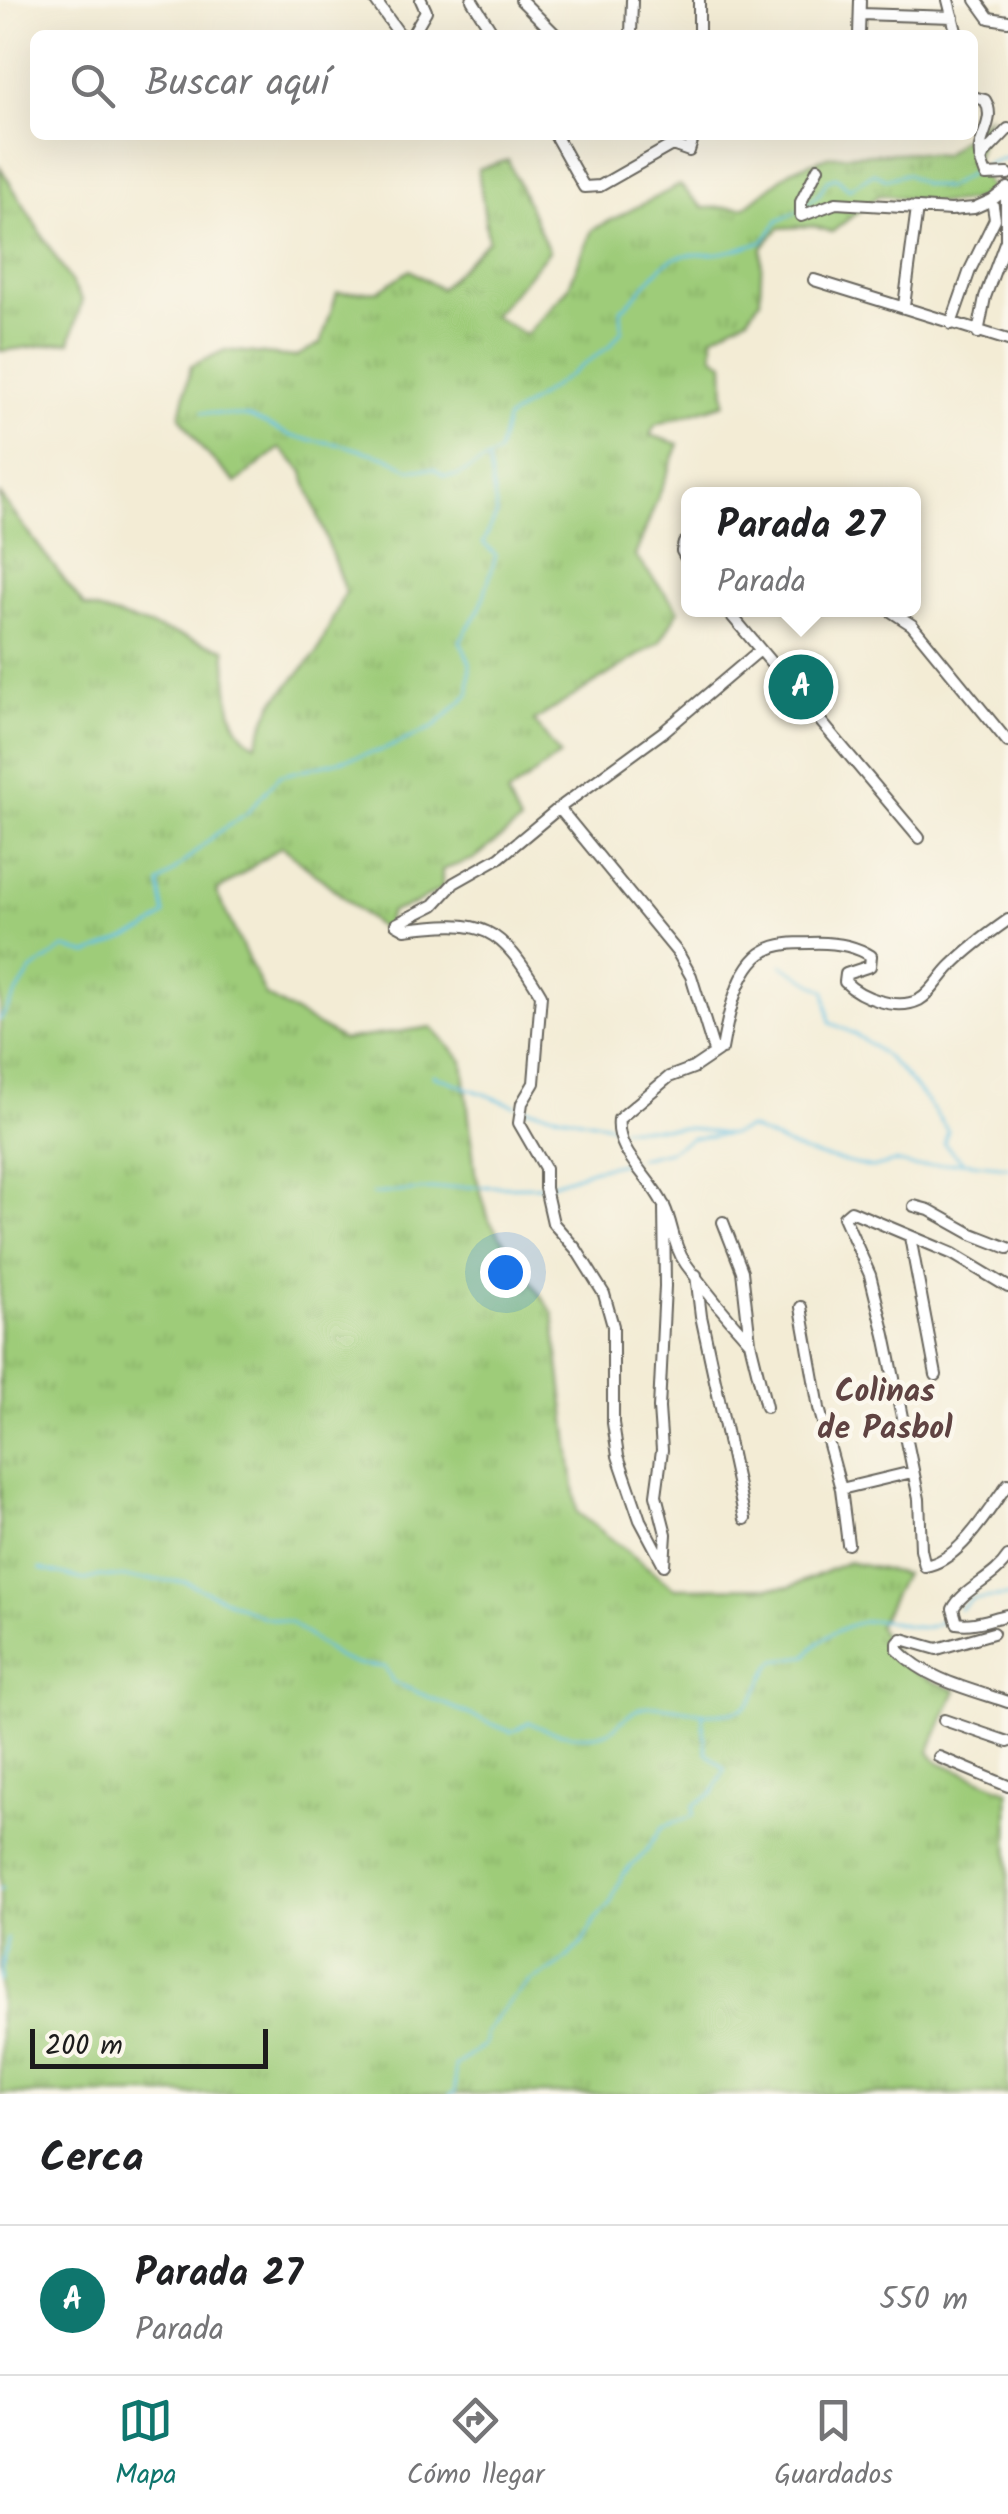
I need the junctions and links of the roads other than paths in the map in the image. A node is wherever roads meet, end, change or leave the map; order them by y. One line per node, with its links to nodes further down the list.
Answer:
1 (375, 0): 13 (street)
2 (421, 0): 14 (street)
3 (472, 0): 15 (street)
4 (521, 0): 16 (street)
5 (632, 0): 17 (street)
6 (699, 0): 18 (street)
7 (860, 0): 10 (street)
8 (948, 0): 11 (street)
9 (976, 0): 12 (street)
10 (860, 14): 11 (street); 19 (street)
11 (952, 17): 20 (street)
12 (1008, 21)
13 (396, 30)
14 (415, 30)
15 (491, 30)
16 (551, 30)
17 (631, 30)
18 (699, 30)
19 (860, 30)
20 (956, 30)
21 (978, 98): 26 (street)
22 (1008, 129): 26 (street)
23 (558, 140): 24 (street)
24 (670, 140): 25 (street)
25 (692, 140)
26 (981, 162): 28 (street)
27 (818, 168): 31 (street)
28 (1008, 174)
29 (1007, 188): 30 (street); 35 (street)
30 (992, 200): 31 (street); 34 (street)
31 (917, 208): 33 (street)
32 (814, 280): 33 (street)
33 (904, 306): 34 (street)
34 (951, 324): 35 (street)
35 (978, 333): 36 (street)
36 (1008, 340)
37 (733, 617): 39 (street)
38 (899, 617): 40 (street)
39 (760, 650): 41 (street); 42 (street)
40 (1008, 742)
41 (559, 808): 44 (street); 45 (street)
42 (919, 838)
43 (1008, 920): 44 (street)
44 (718, 1051): 45 (street)
45 (664, 1205): 50 (street)
46 (914, 1206): 49 (street)
47 (723, 1222): 53 (street)
48 (910, 1237): 51 (street); 54 (street); 56 (street)
49 (1008, 1248)
50 (696, 1274): 53 (street); 59 (street)
51 (1008, 1287)
52 (802, 1307): 58 (street)
53 (750, 1342): 55 (street)
54 (936, 1375)
55 (766, 1408)
56 (912, 1472): 57 (street); 58 (street)
57 (1008, 1484)
58 (841, 1489): 60 (street)
59 (744, 1519)
60 (848, 1544)
61 (1008, 1557): 63 (street)
62 (1008, 1616): 63 (street)
63 (996, 1630): 64 (street)
64 (1008, 1702)
65 (944, 1720): 66 (street)
66 (1008, 1742)
67 (939, 1757): 68 (street)
68 (1008, 1786)

